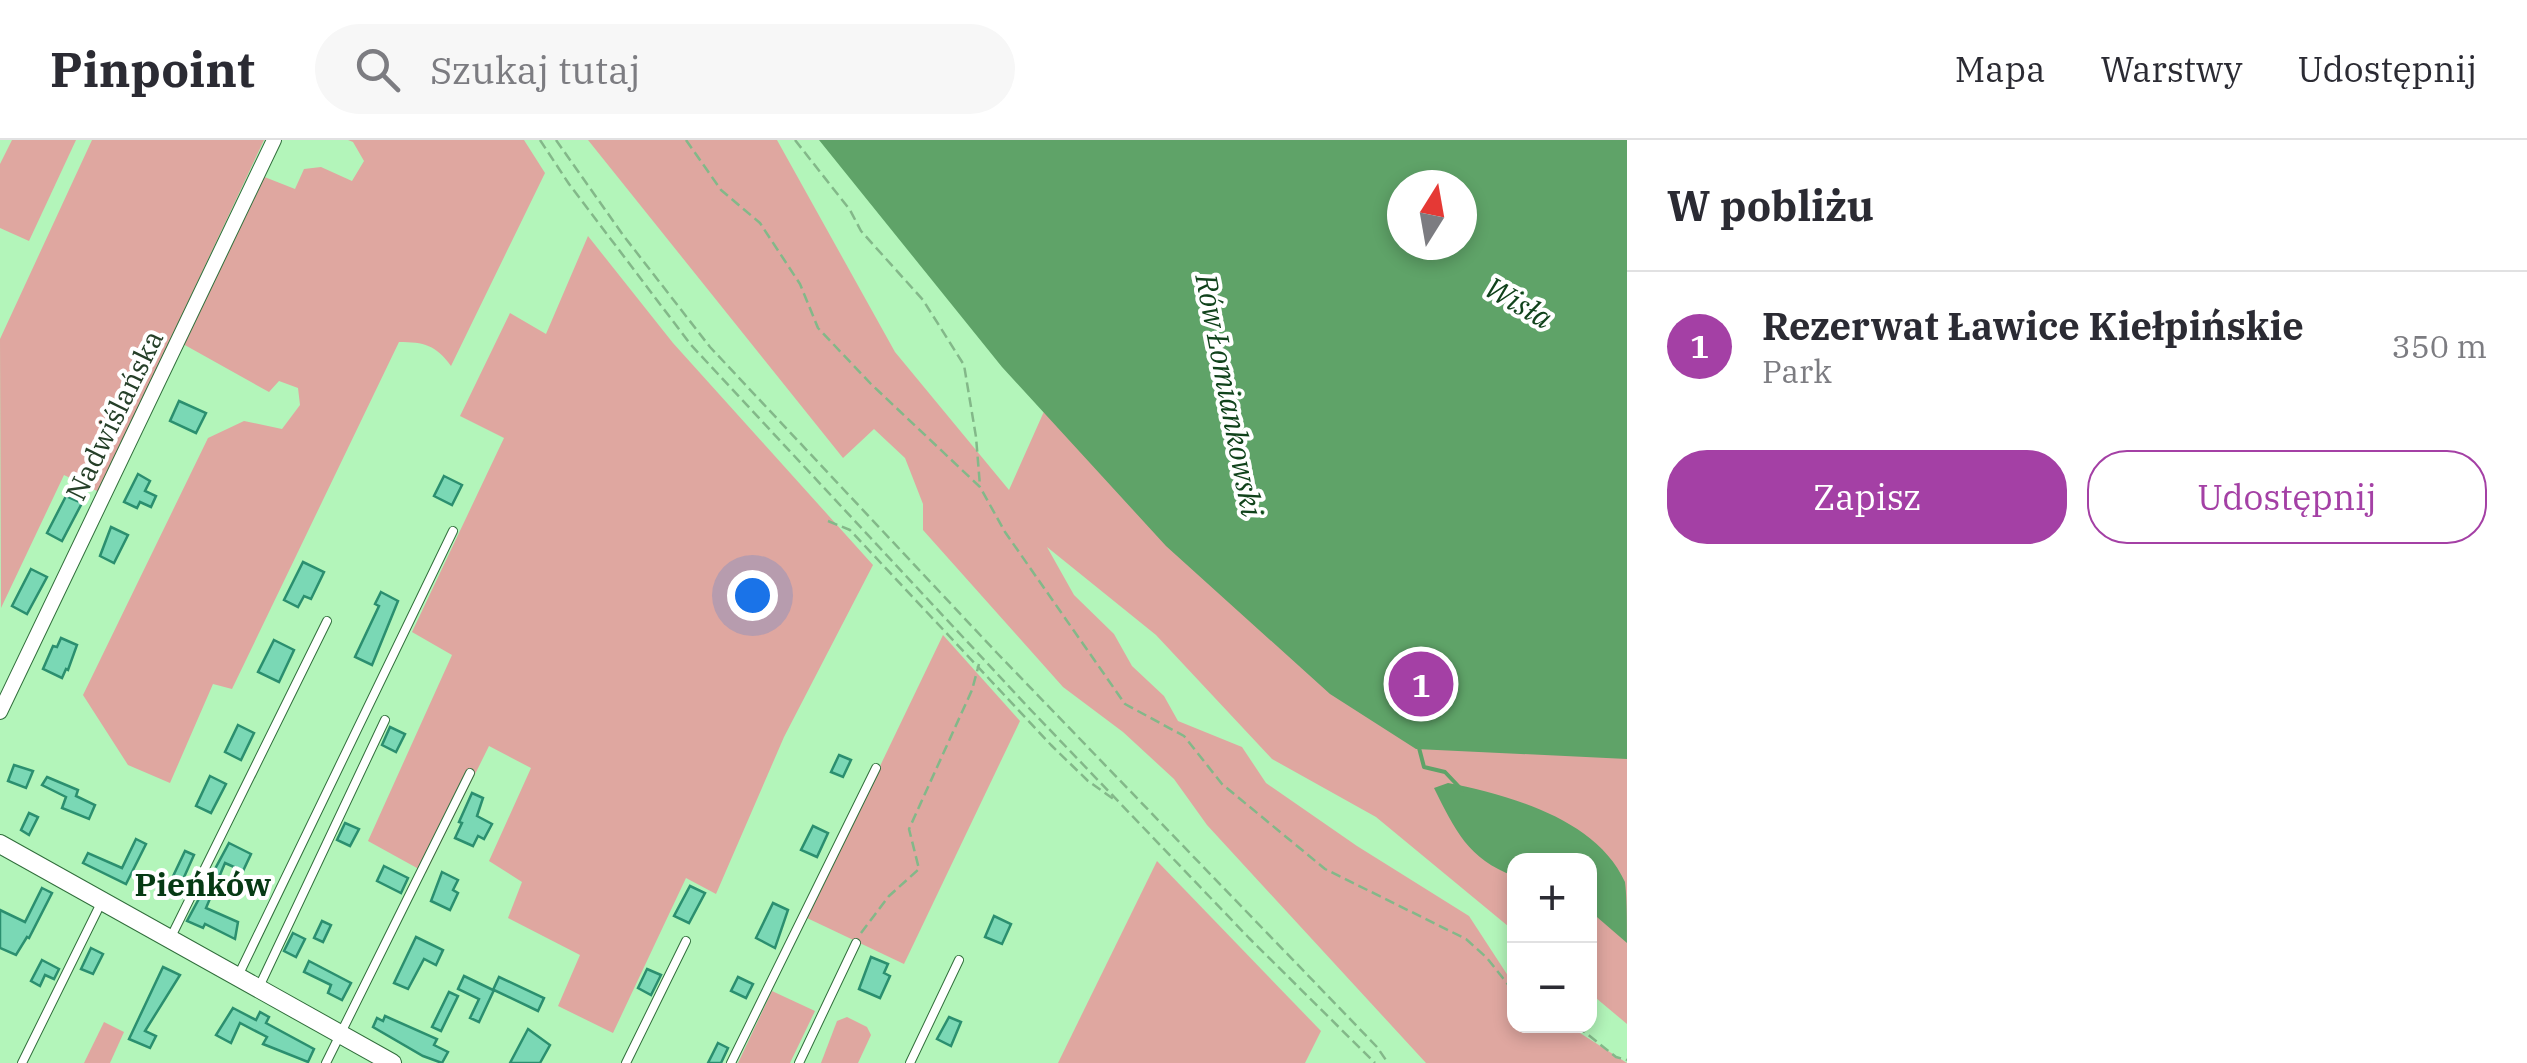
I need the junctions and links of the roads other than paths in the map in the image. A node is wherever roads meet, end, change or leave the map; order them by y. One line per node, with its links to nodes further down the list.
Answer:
1 (274, 140): 4 (street, Nadwiślańska)
2 (453, 530): 14 (lane)
3 (327, 622): 10 (lane)
4 (0, 712)
5 (385, 720): 15 (lane)
6 (876, 768): 21 (lane)
7 (470, 772): 16 (lane)
8 (0, 844): 9 (street)
9 (102, 901): 10 (street); 17 (lane)
10 (170, 938): 14 (street)
11 (686, 942): 20 (lane)
12 (856, 943): 22 (lane)
13 (958, 960): 23 (lane)
14 (238, 976): 15 (street)
15 (258, 988): 16 (street)
16 (340, 1034): 18 (lane); 19 (street)
17 (22, 1063)
18 (326, 1063)
19 (392, 1063)
20 (626, 1063)
21 (731, 1063)
22 (799, 1063)
23 (910, 1063)

